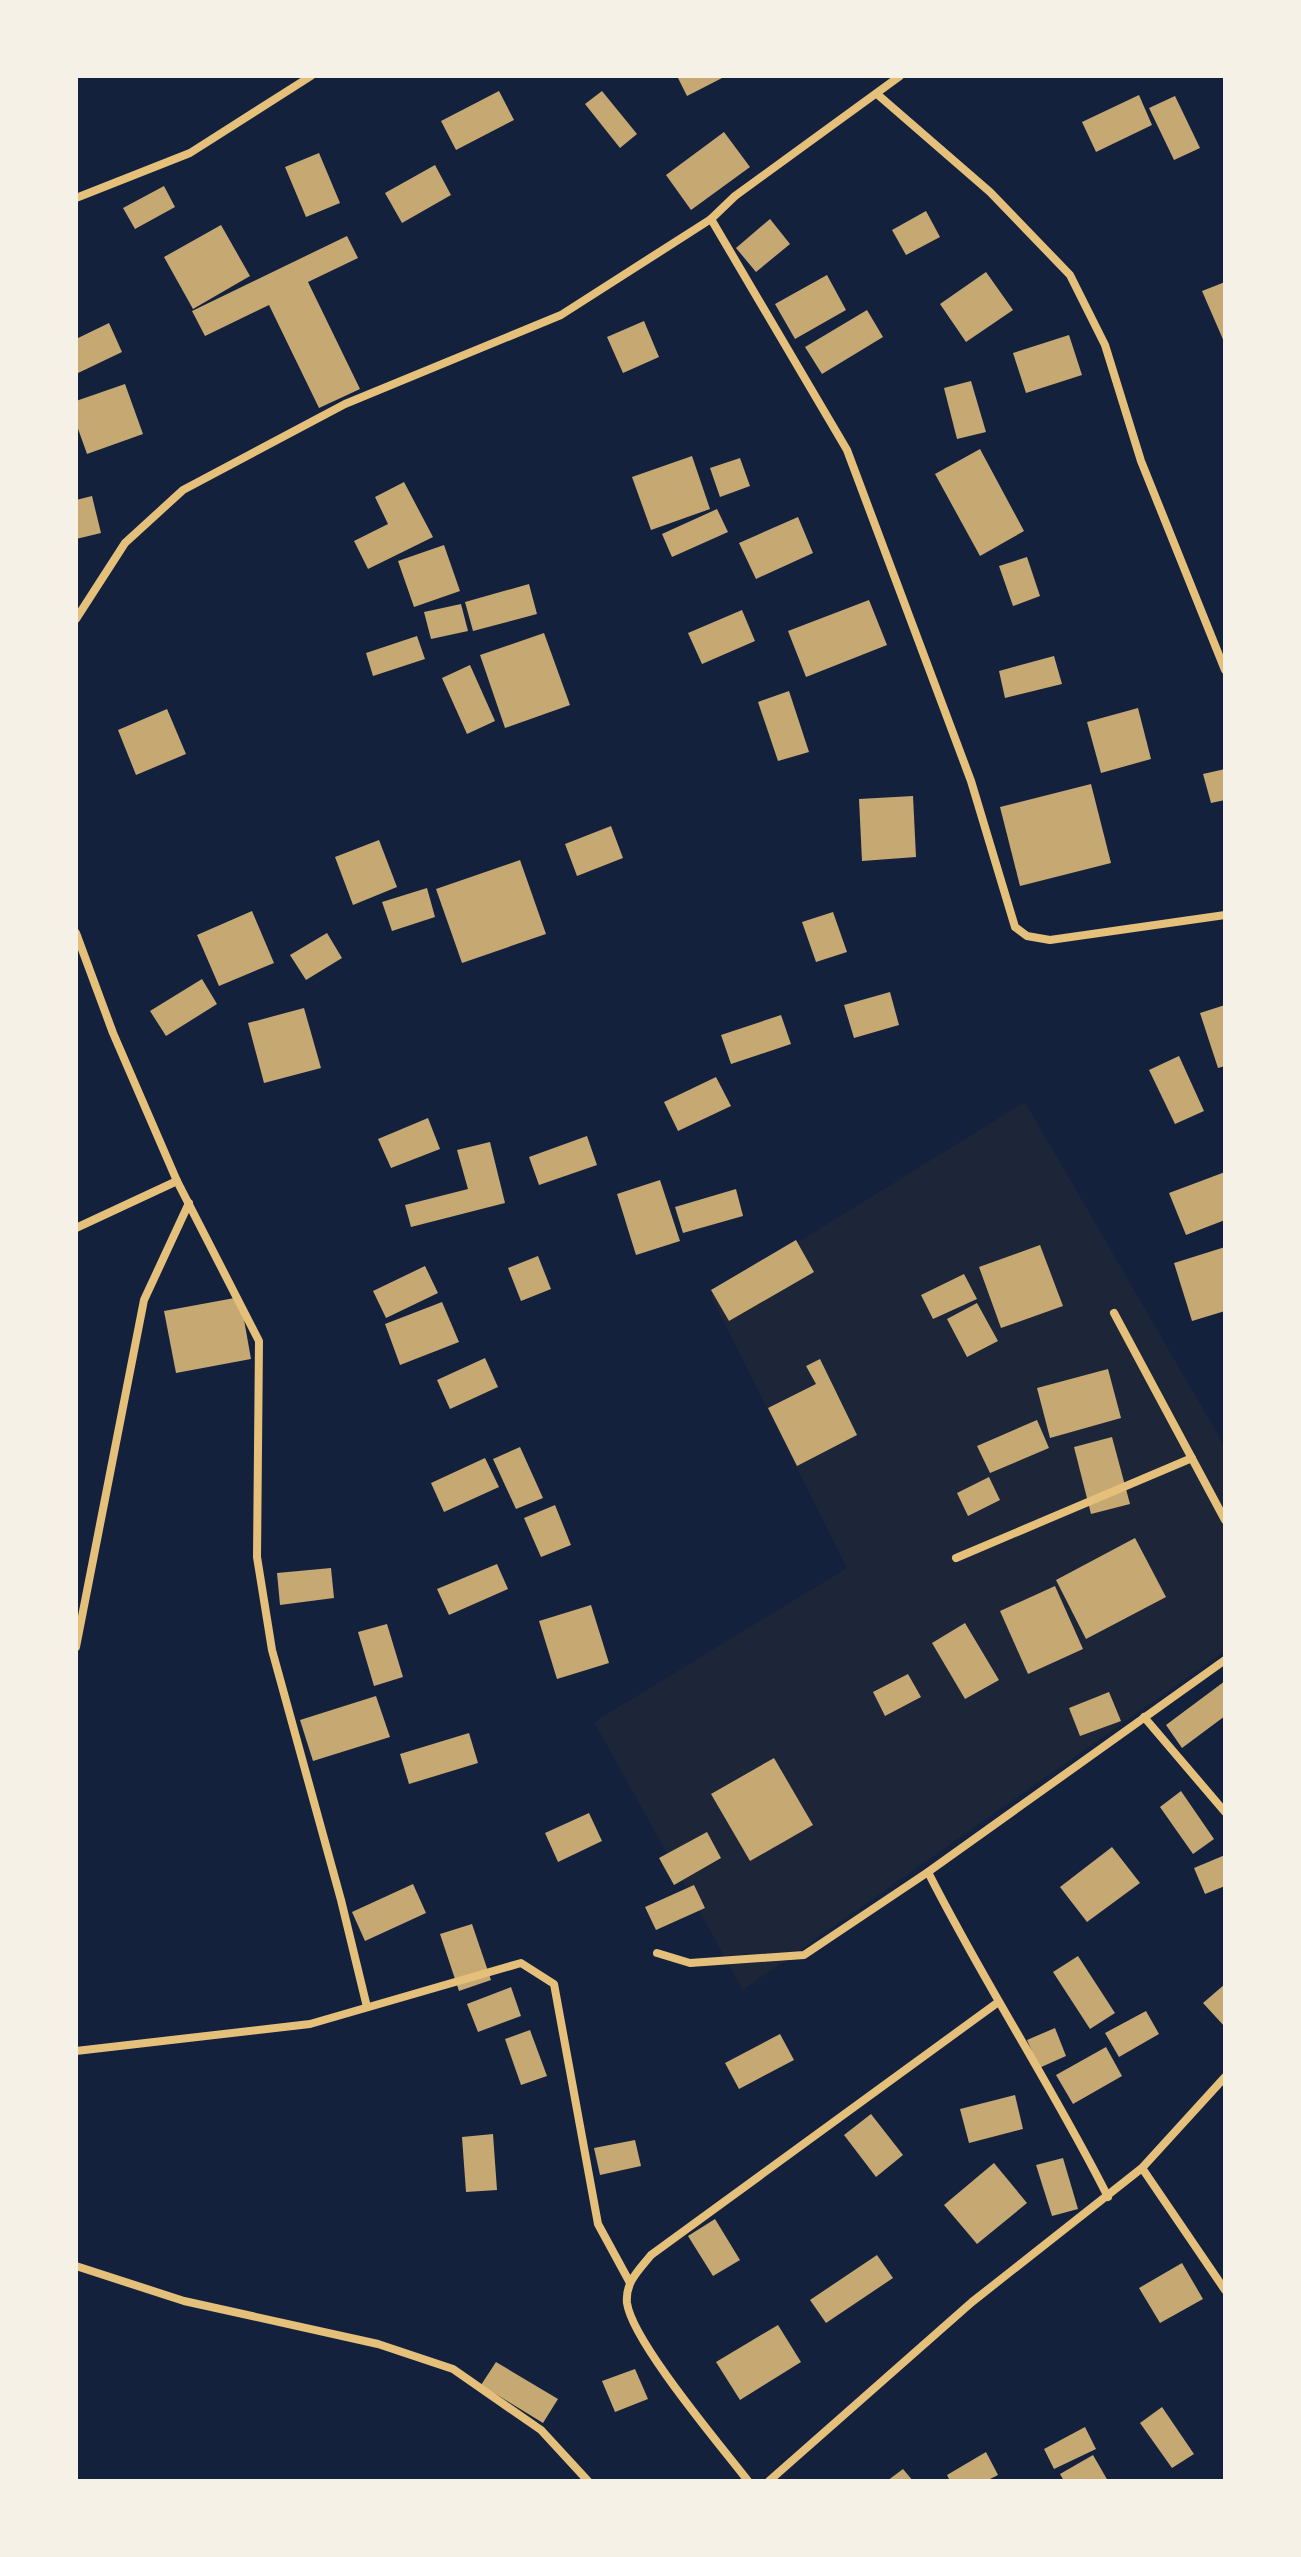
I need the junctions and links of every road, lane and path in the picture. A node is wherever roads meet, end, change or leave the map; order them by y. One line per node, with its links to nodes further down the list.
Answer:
1 (311, 76): 4 (street)
2 (900, 76): 3 (street)
3 (877, 94): 5 (street); 7 (street)
4 (76, 198)
5 (711, 219): 6 (street); 8 (street)
6 (76, 619)
7 (1225, 670)
8 (1225, 915)
9 (76, 933): 10 (street)
10 (177, 1181): 11 (street); 12 (street)
11 (189, 1203): 17 (street); 24 (street)
12 (76, 1228)
13 (1114, 1313): 14 (street)
14 (1192, 1458): 15 (street); 16 (street)
15 (1225, 1520)
16 (956, 1558)
17 (76, 1647)
18 (1225, 1660): 19 (street)
19 (1144, 1717): 20 (street); 21 (street)
20 (1225, 1812)
21 (928, 1872): 22 (street); 23 (street)
22 (657, 1953)
23 (997, 2003): 28 (street); 30 (street)
24 (367, 2007): 25 (street); 30 (street)
25 (76, 2051)
26 (1225, 2077): 27 (street)
27 (1142, 2168): 28 (street); 31 (street)
28 (1108, 2197): 34 (street)
29 (76, 2266): 32 (street)
30 (629, 2281): 33 (street)
31 (1225, 2290)
32 (588, 2481)
33 (748, 2481)
34 (769, 2481)

